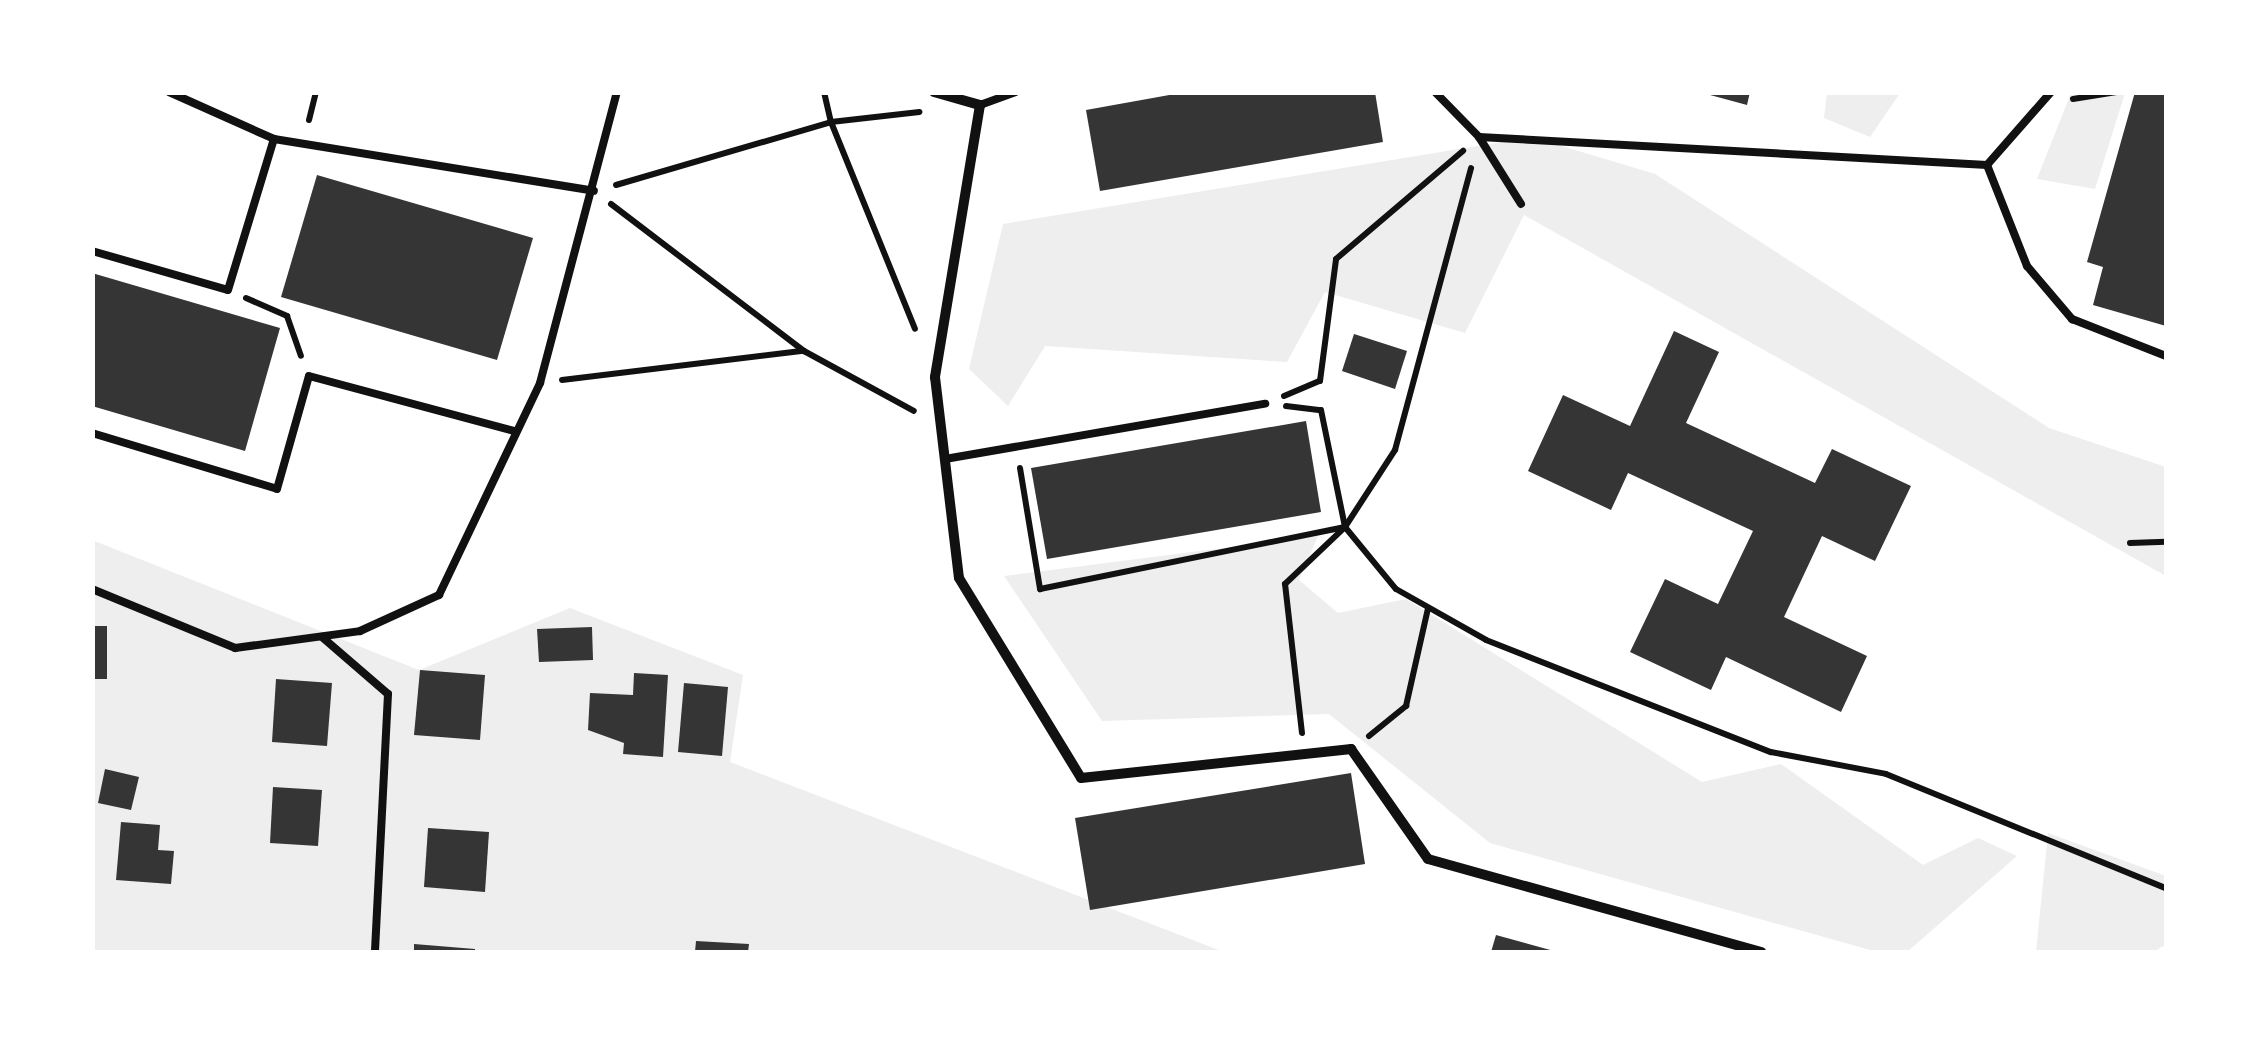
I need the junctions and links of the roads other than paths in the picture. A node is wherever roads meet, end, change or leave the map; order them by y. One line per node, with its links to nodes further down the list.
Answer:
1 (169, 92): 9 (lane)
2 (617, 92): 11 (lane)
3 (934, 92): 7 (street)
4 (1016, 92): 7 (lane)
5 (1435, 92): 8 (lane)
6 (2052, 92): 10 (lane)
7 (980, 104): 18 (street)
8 (1479, 138): 10 (lane); 12 (lane)
9 (274, 140): 11 (lane); 13 (lane)
10 (1987, 166): 14 (lane)
11 (594, 192): 16 (lane)
12 (1521, 204)
13 (92, 251)
14 (2166, 356)
15 (1265, 404): 18 (lane)
16 (514, 431): 17 (lane); 20 (lane)
17 (92, 433)
18 (944, 458): 22 (street)
19 (92, 589): 20 (lane)
20 (322, 637): 21 (lane)
21 (375, 952)
22 (1761, 952)

